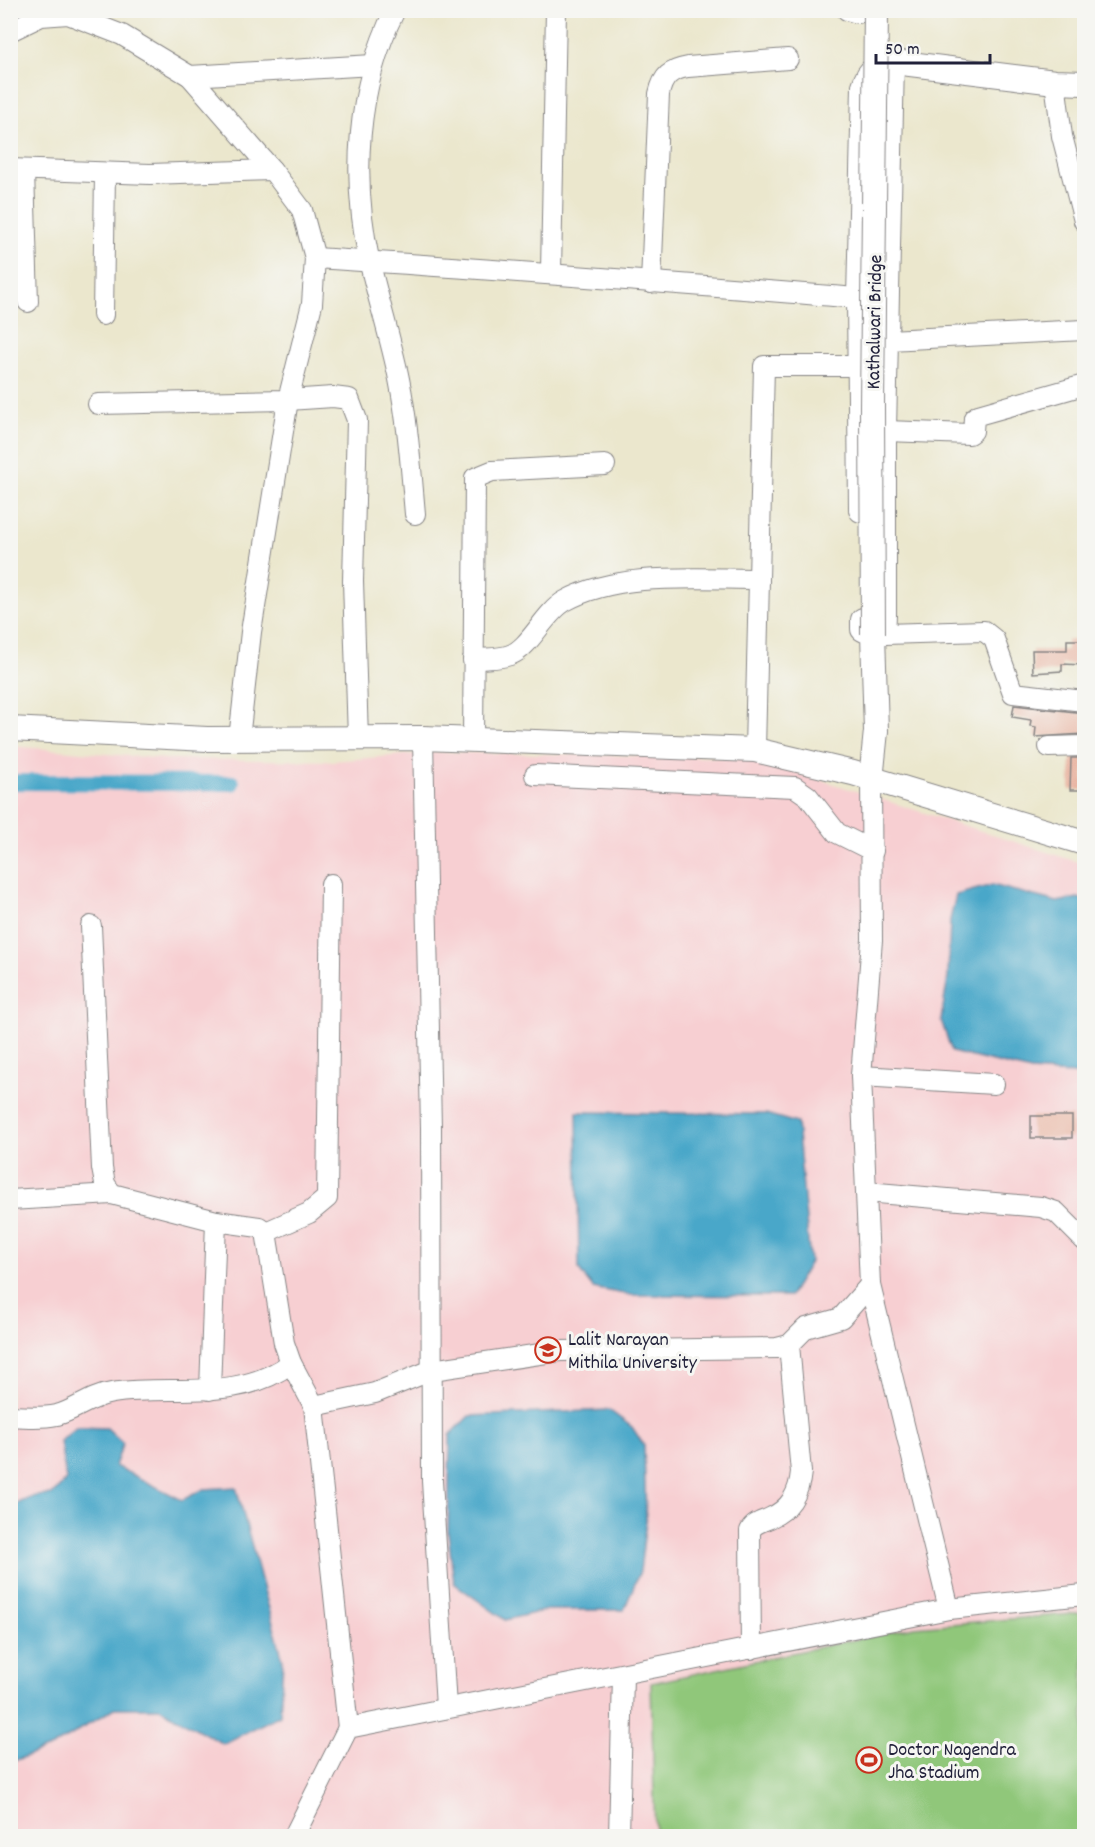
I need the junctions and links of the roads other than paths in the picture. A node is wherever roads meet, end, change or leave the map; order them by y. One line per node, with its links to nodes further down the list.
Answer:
1 (394, 10): 9 (street)
2 (556, 10): 19 (street)
3 (847, 10): 4 (street)
4 (868, 10)
5 (876, 10): 34 (main road, Kathalwari Bridge, bridge)
6 (10, 31): 10 (street)
7 (788, 59): 20 (street)
8 (894, 62): 11 (main road); 21 (main road); 25 (street)
9 (373, 65): 10 (street); 18 (street)
10 (190, 76): 14 (street)
11 (1055, 82): 12 (main road); 16 (street)
12 (1084, 82)
13 (17, 170): 15 (street); 22 (street)
14 (272, 171): 15 (street); 17 (street)
15 (105, 173): 23 (street)
16 (1084, 221)
17 (315, 258): 18 (street); 28 (street)
18 (369, 261): 19 (street); 32 (street)
19 (550, 272): 20 (street)
20 (651, 283): 21 (street)
21 (859, 298): 26 (main road)
22 (28, 302)
23 (103, 315)
24 (1084, 333): 25 (street)
25 (889, 340): 30 (street)
26 (859, 366): 33 (street); 34 (main road)
27 (1084, 385): 30 (street)
28 (288, 400): 29 (street); 39 (street); 40 (street)
29 (98, 404)
30 (886, 432): 34 (street)
31 (605, 465): 35 (street)
32 (415, 514)
33 (759, 579): 35 (street); 44 (street)
34 (879, 634): 36 (street); 46 (main road, Kathalwari Bridge)
35 (473, 660): 41 (street)
36 (1084, 701)
37 (10, 729): 39 (main road)
38 (423, 738): 40 (main road); 41 (main road); 62 (street)
39 (239, 739): 40 (main road)
40 (358, 739)
41 (473, 741): 44 (main road)
42 (1084, 746): 43 (street)
43 (1048, 747)
44 (755, 750): 46 (main road)
45 (535, 775): 48 (street)
46 (871, 780): 47 (main road); 48 (street)
47 (1084, 843)
48 (873, 851): 51 (street)
49 (331, 884): 57 (street)
50 (91, 926): 54 (street)
51 (861, 1076): 52 (street); 53 (street)
52 (994, 1084)
53 (866, 1192): 58 (street); 59 (street)
54 (112, 1194): 55 (street); 56 (street)
55 (10, 1200)
56 (216, 1221): 57 (street); 63 (street)
57 (266, 1232): 61 (street)
58 (1084, 1240)
59 (870, 1285): 60 (street); 67 (street)
60 (789, 1345): 62 (street); 68 (street)
61 (291, 1363): 63 (street); 64 (street)
62 (432, 1370): 64 (street); 70 (street)
63 (210, 1390): 65 (street)
64 (314, 1406): 71 (street)
65 (10, 1416)
66 (1084, 1594): 67 (street)
67 (949, 1609): 68 (street)
68 (751, 1649): 69 (street)
69 (623, 1676): 70 (street); 73 (street)
70 (446, 1707): 71 (street)
71 (348, 1728): 72 (street)
72 (294, 1836)
73 (619, 1836)

